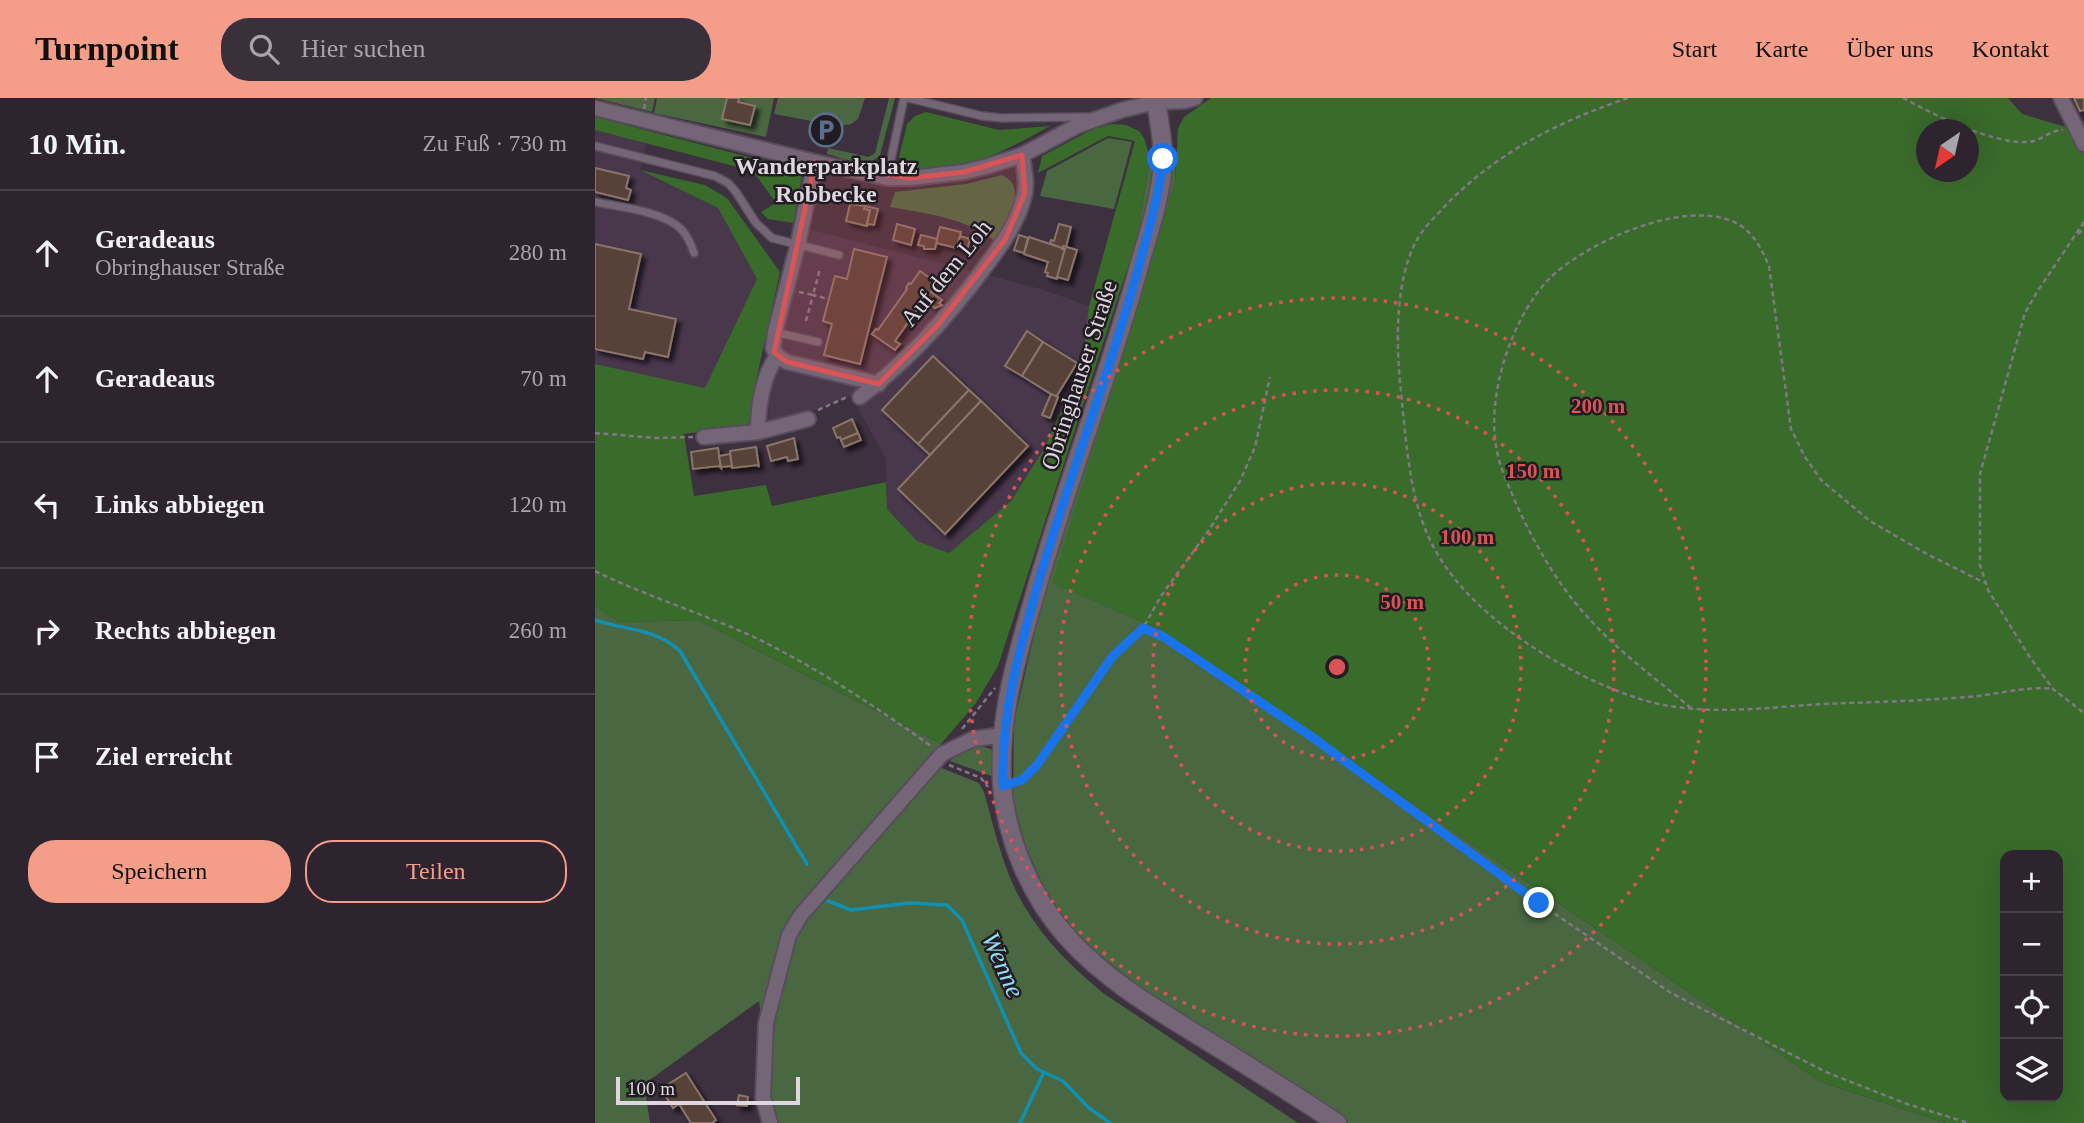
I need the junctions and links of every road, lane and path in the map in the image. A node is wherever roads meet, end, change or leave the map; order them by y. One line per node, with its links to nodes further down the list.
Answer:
1 (906, 98): 8 (lane); 13 (lane)
2 (1195, 98): 6 (street)
3 (1628, 98): 39 (path)
4 (1903, 98): 9 (path)
5 (2061, 98): 9 (street)
6 (1156, 100): 8 (street); 41 (street, Obringhauser Straße)
7 (595, 108): 12 (street)
8 (1097, 118): 11 (street)
9 (2081, 138)
10 (595, 146): 17 (lane)
11 (1022, 155): 13 (street); 28 (street, Auf dem Loh)
12 (815, 162): 13 (street); 17 (street)
13 (887, 177)
14 (595, 202): 18 (lane)
15 (2084, 222): 16 (path)
16 (2082, 228): 36 (path)
17 (798, 244): 19 (lane); 24 (street)
18 (695, 253)
19 (839, 255)
20 (820, 269): 21 (path)
21 (813, 295): 22 (path); 23 (path)
22 (828, 299)
23 (806, 321)
24 (775, 331): 25 (lane); 26 (street)
25 (818, 342)
26 (777, 356): 28 (street); 31 (street)
27 (1271, 377): 37 (path)
28 (879, 384): 29 (street, Auf dem Loh)
29 (862, 396): 30 (path)
30 (808, 419): 31 (street)
31 (758, 432): 33 (street)
32 (595, 433): 34 (path)
33 (704, 437)
34 (679, 438)
35 (595, 571): 42 (path)
36 (1985, 583): 38 (path); 39 (path)
37 (1143, 628): 43 (path); 46 (path)
38 (2053, 689): 39 (path); 40 (path)
39 (1691, 708)
40 (2084, 713)
41 (1003, 735): 42 (street); 43 (street, Obringhauser Straße)
42 (939, 757): 43 (path); 44 (street)
43 (995, 787): 45 (street, Obringhauser Straße)
44 (770, 1123)
45 (1337, 1123)
46 (1969, 1123)

